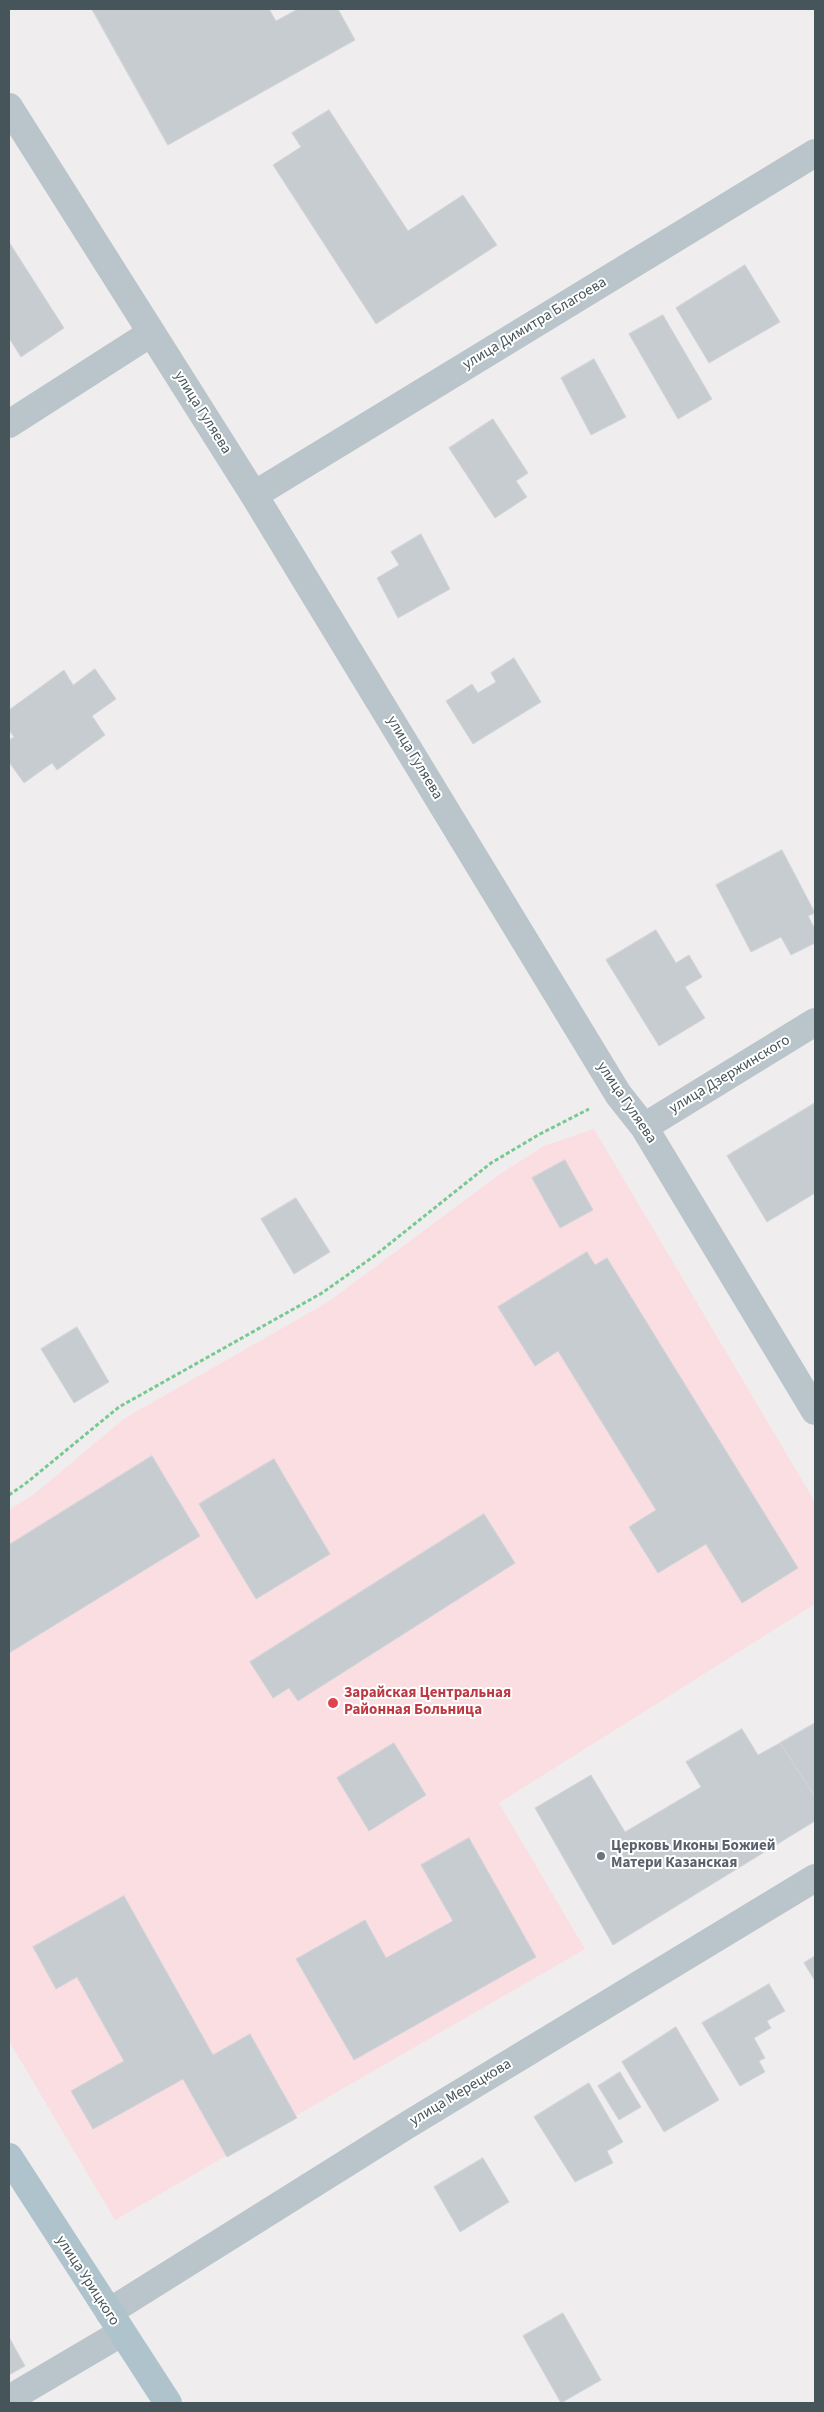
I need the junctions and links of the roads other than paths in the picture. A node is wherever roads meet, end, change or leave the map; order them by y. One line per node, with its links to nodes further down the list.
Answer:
1 (9, 106): 3 (street, улица Гуляева)
2 (815, 153): 5 (street, улица Димитра Благоева)
3 (151, 333): 4 (street); 5 (street, улица Гуляева)
4 (9, 424)
5 (254, 495): 7 (street, улица Гуляева)
6 (815, 1022): 7 (street, улица Дзержинского)
7 (644, 1127): 8 (street, улица Гуляева)
8 (815, 1411)
9 (815, 1878): 11 (street, улица Мерецкова)
10 (9, 2157): 11 (main road, улица Урицкого)
11 (115, 2322): 12 (street, улица Мерецкова); 13 (main road, улица Урицкого)
12 (9, 2399)
13 (168, 2403)

